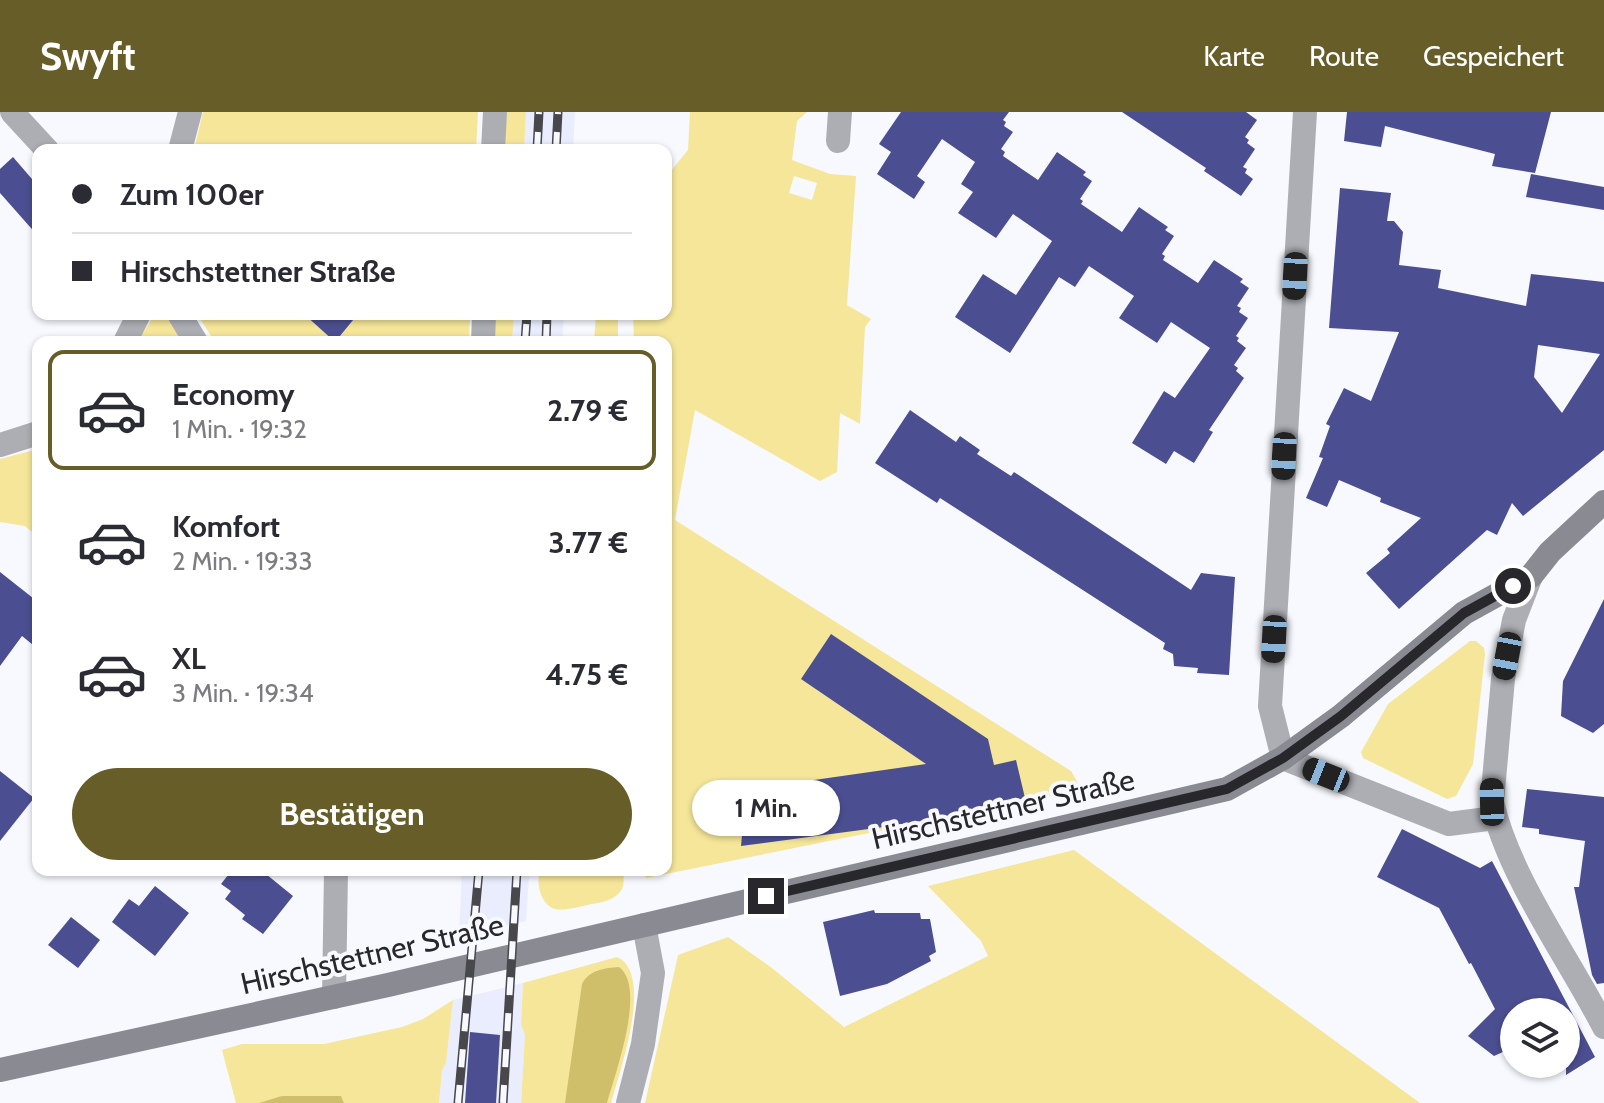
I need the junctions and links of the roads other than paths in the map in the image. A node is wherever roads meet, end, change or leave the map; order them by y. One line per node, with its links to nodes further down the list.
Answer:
1 (12, 112): 7 (street)
2 (190, 112): 8 (street)
3 (495, 112): 9 (street)
4 (840, 112): 6 (street)
5 (1305, 112): 14 (street)
6 (838, 141)
7 (41, 144)
8 (182, 144)
9 (493, 144)
10 (32, 435): 11 (street)
11 (0, 445)
12 (1604, 502): 13 (main road, Hirschstettner Straße)
13 (1531, 576): 14 (main road, Hirschstettner Straße); 15 (street)
14 (1283, 758): 15 (street); 17 (main road, Hirschstettner Straße)
15 (1495, 818): 19 (street)
16 (336, 876): 18 (street)
17 (644, 925): 18 (main road, Hirschstettner Straße); 21 (street)
18 (334, 997): 20 (main road, Hirschstettner Straße)
19 (1604, 1027)
20 (0, 1070)
21 (628, 1103)

